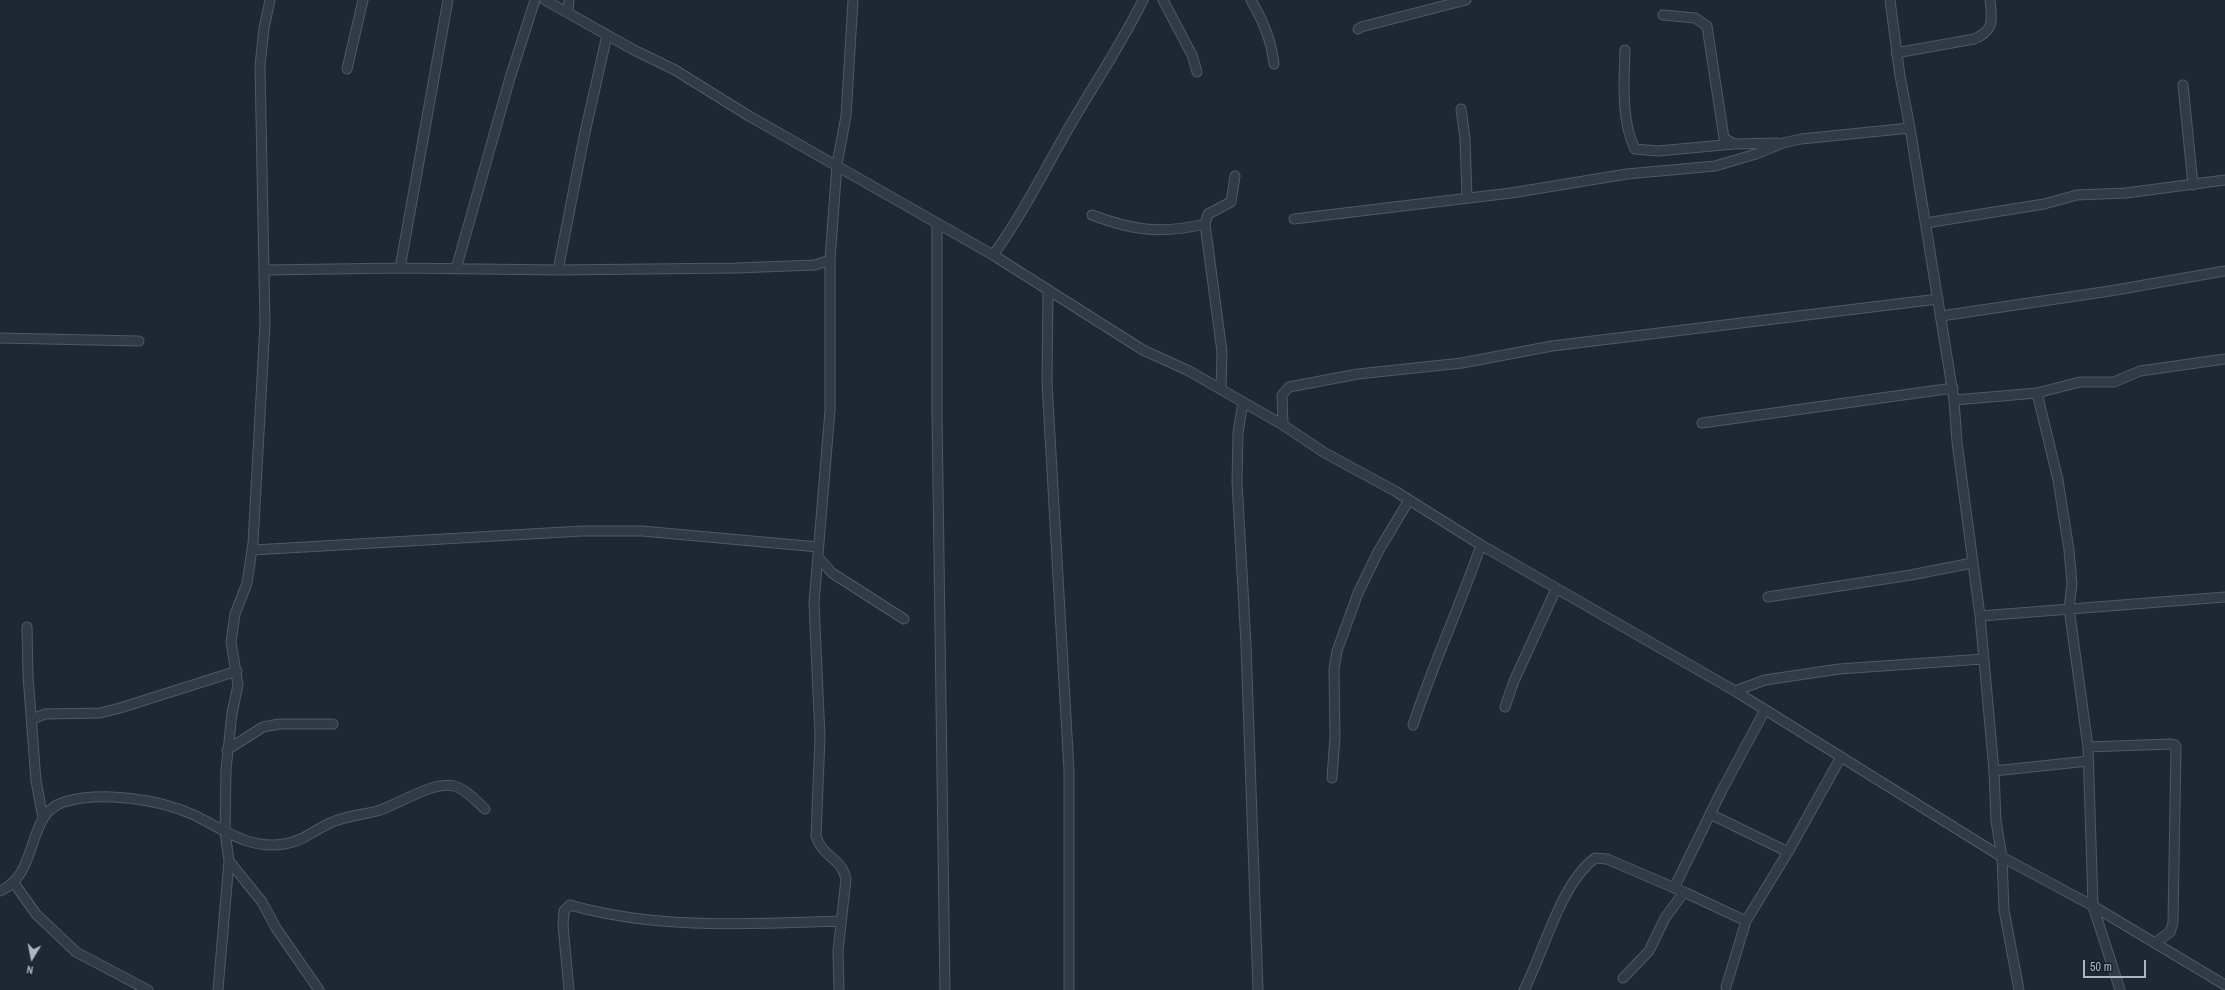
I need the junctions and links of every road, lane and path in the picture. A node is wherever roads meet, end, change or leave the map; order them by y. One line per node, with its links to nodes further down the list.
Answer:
1 (270, 0): 42 (street)
2 (363, 0): 21 (street)
3 (448, 0): 40 (street)
4 (535, 0): 41 (street)
5 (546, 0): 14 (street)
6 (569, 0): 14 (street)
7 (853, 0): 28 (street)
8 (1143, 0): 38 (street)
9 (1163, 0): 22 (street)
10 (1251, 0): 20 (street)
11 (1466, 0): 16 (street)
12 (1890, 0): 19 (street)
13 (1990, 0): 19 (street)
14 (568, 12): 17 (street)
15 (1663, 15): 27 (street)
16 (1358, 29)
17 (607, 35): 28 (street); 43 (street)
18 (1625, 50): 27 (street)
19 (1896, 53): 25 (street)
20 (1274, 64)
21 (347, 69)
22 (1197, 72)
23 (2183, 85): 31 (street)
24 (1461, 109): 32 (street)
25 (1910, 128): 26 (street); 36 (street)
26 (1783, 143): 27 (street); 32 (street)
27 (1734, 144)
28 (836, 164): 35 (street); 39 (street)
29 (1235, 176): 37 (street)
30 (2225, 180): 31 (street)
31 (2193, 185): 36 (street)
32 (1467, 198): 34 (street)
33 (1092, 215): 37 (street)
34 (1294, 219)
35 (937, 223): 38 (street); 108 (street)
36 (1926, 223): 46 (street)
37 (1205, 224): 52 (street)
38 (993, 256): 45 (street)
39 (830, 260): 43 (street); 60 (street)
40 (400, 268): 41 (street); 42 (street)
41 (456, 269): 43 (street)
42 (265, 270): 61 (street)
43 (558, 270)
44 (2225, 271): 47 (street)
45 (1048, 291): 52 (street); 109 (street)
46 (1938, 299): 47 (street); 57 (street)
47 (1941, 316): 51 (street)
48 (0, 338): 49 (street)
49 (139, 341)
50 (2225, 359): 53 (street)
51 (1952, 388): 54 (street); 56 (street)
52 (1221, 390): 55 (street)
53 (2037, 393): 54 (street); 67 (street)
54 (1954, 400): 63 (street)
55 (1243, 402): 57 (street); 110 (street)
56 (1702, 422)
57 (1283, 425): 58 (street)
58 (1409, 500): 59 (street); 84 (street)
59 (1481, 545): 64 (street); 78 (street)
60 (818, 547): 61 (street); 62 (street)
61 (252, 550): 72 (street)
62 (818, 557): 69 (street); 97 (street)
63 (1972, 563): 65 (street); 68 (street)
64 (1556, 589): 73 (street); 74 (street)
65 (1768, 597)
66 (2225, 597): 67 (street)
67 (2069, 608): 68 (street); 79 (street)
68 (1980, 616): 71 (street)
69 (904, 619)
70 (27, 627): 76 (street)
71 (1983, 659): 73 (street); 83 (street)
72 (237, 671): 76 (street); 80 (street)
73 (1735, 691): 75 (street)
74 (1505, 707)
75 (1765, 710): 81 (street); 86 (street)
76 (32, 719): 87 (street)
77 (333, 724): 80 (street)
78 (1413, 725)
79 (2088, 746): 82 (street); 99 (street)
80 (227, 750): 88 (street)
81 (1841, 757): 89 (street); 90 (street)
82 (2088, 761): 83 (street); 96 (street)
83 (1994, 771): 90 (street)
84 (1332, 778)
85 (485, 809): 88 (street)
86 (1710, 814): 89 (street); 93 (street)
87 (43, 818): 88 (street); 92 (street)
88 (225, 832): 91 (street)
89 (1788, 852): 98 (street)
90 (2002, 857): 96 (street); 112 (street)
91 (229, 861): 104 (street); 105 (street)
92 (14, 883): 94 (street); 103 (street)
93 (1674, 888): 95 (street); 111 (street)
94 (0, 890)
95 (1684, 892): 98 (street); 100 (street)
96 (2093, 906): 99 (street); 113 (street)
97 (841, 921): 106 (street); 107 (street)
98 (1746, 921): 102 (street)
99 (2155, 943): 101 (street)
100 (1623, 978)
101 (2225, 985)
102 (1726, 986)
103 (148, 990)
104 (218, 990)
105 (319, 990)
106 (569, 990)
107 (839, 990)
108 (945, 990)
109 (1069, 990)
110 (1258, 990)
111 (1524, 990)
112 (2019, 990)
113 (2120, 990)

